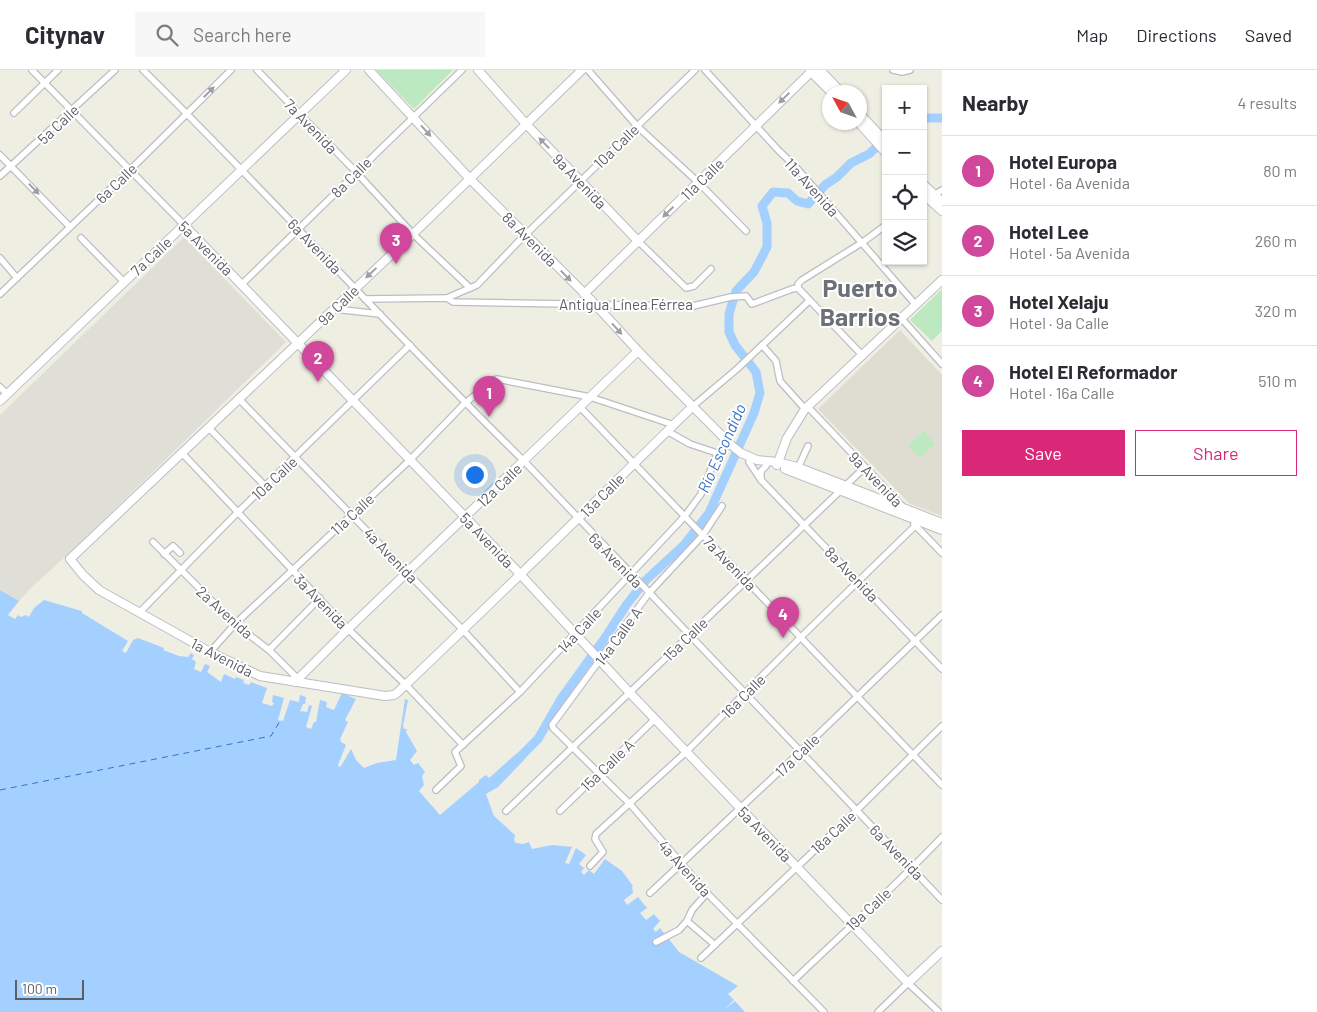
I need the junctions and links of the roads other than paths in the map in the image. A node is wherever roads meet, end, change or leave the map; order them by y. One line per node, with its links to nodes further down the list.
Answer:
1 (32, 70): 18 (street, 5a Avenida)
2 (58, 70): 18 (street)
3 (114, 70): 21 (street, 5a Calle)
4 (143, 70): 23 (street, 6a Avenida)
5 (231, 70): 23 (street, 6a Calle, one-way to 5)
6 (257, 70): 24 (street, 7a Avenida)
7 (346, 70): 24 (street, 7a Calle)
8 (369, 70): 25 (street, 8a Avenida)
9 (462, 70): 25 (street, 8a Calle)
10 (478, 70): 27 (street, 9a Avenida)
11 (582, 70): 27 (street, 9a Calle)
12 (588, 70): 28 (street)
13 (695, 70): 28 (street, 10a Calle)
14 (706, 70): 29 (street, 11a Avenida)
15 (892, 70): 16 (street)
16 (910, 70)
17 (816, 71): 19 (street); 20 (street); 29 (street, 11a Calle, one-way to 29)
18 (44, 83): 21 (street, 5a Avenida); 22 (street)
19 (826, 85)
20 (833, 85)
21 (71, 111): 34 (street, 5a Calle); 35 (street, 5a Avenida)
22 (14, 113)
23 (188, 113): 35 (street, 6a Calle); 36 (street, 6a Avenida)
24 (300, 114): 36 (street, 7a Calle); 37 (street, 7a Avenida)
25 (413, 116): 37 (street, 8a Calle); 39 (street, 8a Avenida, one-way to 39)
26 (867, 123): 31 (street)
27 (527, 125): 39 (street, 9a Calle); 40 (street, 9a Avenida, one-way to 27)
28 (637, 126): 40 (street, 10a Calle); 41 (street)
29 (756, 126): 41 (street, 11a Calle); 55 (street, 11a Avenida)
30 (867, 130): 32 (street)
31 (882, 144)
32 (882, 144)
33 (0, 155): 34 (street)
34 (12, 166): 38 (street, 5a Calle); 47 (street, one-way to 47)
35 (130, 170): 46 (street, 5a Avenida); 47 (street, 6a Calle)
36 (241, 171): 46 (street, 7a Calle); 49 (street, 6a Avenida)
37 (356, 172): 49 (street, 8a Calle); 51 (street, 7a Avenida)
38 (0, 176)
39 (470, 179): 51 (street, 9a Calle); 52 (street, 8a Avenida)
40 (580, 181): 52 (street, 10a Calle); 54 (street, 9a Avenida)
41 (699, 183): 50 (street); 54 (street, 11a Calle, one-way to 54)
42 (942, 190): 43 (street)
43 (927, 198): 44 (street); 45 (street)
44 (942, 202)
45 (942, 212)
46 (184, 225): 60 (street, 7a Calle); 61 (street, 5a Avenida)
47 (70, 227): 58 (street, 6a Calle)
48 (882, 228): 55 (street, Antigua Línea Férrea)
49 (298, 229): 61 (street, 8a Calle); 62 (street, 6a Avenida)
50 (746, 231)
51 (413, 234): 62 (street, 9a Calle, one-way to 62); 63 (street, 7a Avenida)
52 (526, 234): 63 (street, 10a Calle); 66 (street, 8a Avenida, one-way to 66)
53 (81, 238): 60 (street)
54 (638, 241): 57 (street, 9a Avenida); 66 (street, 11a Calle)
55 (863, 242): 64 (street, Antigua Línea Férrea); 71 (street, 11a Avenida)
56 (0, 258): 58 (street)
57 (711, 269)
58 (17, 278): 65 (street, 6a Calle)
59 (942, 280): 71 (street)
60 (124, 281): 82 (street, 7a Calle)
61 (242, 284): 75 (street, 5a Avenida)
62 (355, 288): 68 (street, 6a Avenida); 72 (street, 9a Calle)
63 (470, 288): 67 (street, 10a Calle)
64 (798, 288): 69 (street); 70 (street, Antigua Línea Férrea)
65 (0, 294)
66 (584, 294): 70 (street, 8a Avenida)
67 (447, 298): 68 (street, Antigua Línea Férrea); 70 (street, Antigua Línea Férrea)
68 (365, 299): 73 (street, 6a Avenida)
69 (809, 301): 77 (street, 13a Calle); 79 (street)
70 (594, 303): 78 (street, 8a Avenida, one-way to 78)
71 (916, 306): 74 (street)
72 (334, 309): 73 (street); 75 (street, 9a Calle)
73 (380, 314): 76 (street, 6a Avenida)
74 (902, 319): 79 (street); 80 (street)
75 (298, 343): 84 (street, 9a Calle); 86 (street, 5a Avenida)
76 (410, 345): 86 (street, 10a Calle); 87 (street, 6a Avenida)
77 (761, 346): 89 (street, 13a Calle); 90 (street, 9a Avenida)
78 (638, 351): 83 (street, 12a Calle); 89 (street, 8a Avenida)
79 (863, 356): 90 (street)
80 (942, 364)
81 (0, 387): 82 (street)
82 (7, 394): 85 (street, 7a Calle)
83 (590, 397): 87 (street, 11a Calle); 88 (street, 12a Calle); 91 (street)
84 (239, 399): 92 (street, 9a Calle); 97 (street, 4a Avenida)
85 (0, 401)
86 (353, 401): 97 (street, 10a Calle); 98 (street, 5a Avenida)
87 (464, 404): 98 (street, 11a Calle); 99 (street, 6a Avenida)
88 (580, 407): 99 (street, 12a Calle); 101 (street, 7a Avenida)
89 (692, 407): 91 (street, 13a Calle); 96 (street, 8a Avenida)
90 (807, 408): 102 (street); 105 (street, 9a Avenida)
91 (674, 425): 93 (street, 13a Calle)
92 (208, 428): 95 (street, 9a Calle); 107 (street)
93 (667, 431): 101 (street, 13a Calle); 113 (street, 14a Calle)
94 (808, 446): 104 (street)
95 (182, 453): 111 (street, 3a Avenida); 126 (street, 9a Calle)
96 (740, 455): 100 (street, 8a Avenida); 102 (street, 8a Avenida)
97 (296, 457): 107 (street, 10a Calle); 112 (street, 4a Avenida)
98 (410, 460): 112 (street, 11a Calle); 114 (street, 5a Avenida)
99 (524, 462): 114 (street, 12a Calle); 116 (street, 6a Avenida)
100 (749, 462): 103 (street, 8a Avenida); 106 (street, 8a Avenida)
101 (634, 463): 113 (street, 7a Avenida); 116 (street, 13a Calle)
102 (777, 465): 103 (street, 8a Avenida); 104 (street); 108 (street)
103 (766, 466): 106 (street)
104 (798, 468): 108 (street)
105 (864, 468): 108 (street, 15a Calle); 110 (street, 9a Avenida)
106 (761, 480): 118 (street, 8a Avenida)
107 (265, 486): 111 (street, 10a Calle)
108 (843, 488): 110 (street); 115 (street); 118 (street, 15a Calle)
109 (722, 506): 121 (street, 14a Calle A)
110 (904, 509): 115 (street, 9a Avenida); 117 (street)
111 (238, 512): 127 (street, 10a Calle); 128 (street, 3a Avenida)
112 (352, 515): 128 (street, 11a Calle); 129 (street, 4a Avenida)
113 (685, 516): 121 (street, 7a Avenida); 131 (street, 14a Calle)
114 (465, 518): 129 (street, 12a Calle); 130 (street, 5a Avenida)
115 (911, 518): 119 (street, 9a Avenida); 120 (street)
116 (578, 520): 130 (street, 13a Calle); 131 (street, 6a Avenida)
117 (942, 523)
118 (804, 525): 132 (street, 15a Calle); 133 (street, 8a Avenida)
119 (915, 526): 125 (street, 9a Avenida); 133 (street, 16a Calle)
120 (942, 530)
121 (702, 534): 132 (street, 7a Avenida); 134 (street, 14a Calle A)
122 (153, 542): 124 (street, 2a Avenida)
123 (180, 553): 124 (street)
124 (164, 554): 127 (street, 2a Avenida)
125 (942, 554)
126 (70, 559): 136 (street, 1a Avenida)
127 (181, 571): 136 (street, 10a Calle); 138 (street, 2a Avenida)
128 (292, 571): 135 (street, 3a Avenida); 138 (street, 11a Calle)
129 (408, 573): 139 (street, 12a Calle); 140 (street, 4a Avenida)
130 (520, 574): 140 (street, 13a Calle); 141 (street, 5a Avenida)
131 (632, 576): 134 (street, 6a Avenida); 141 (street, 14a Calle)
132 (746, 579): 142 (street, 15a Calle); 143 (street, 7a Avenida)
133 (858, 581): 143 (street, 16a Calle); 144 (street, 8a Avenida)
134 (649, 593): 142 (street, 6a Avenida); 147 (street, 14a Calle A)
135 (320, 598): 139 (street, 3a Avenida); 145 (street)
136 (139, 613): 146 (street, 1a Avenida)
137 (942, 615): 144 (street, 17a Calle)
138 (235, 624): 145 (street, 2a Avenida); 146 (street, 11a Calle)
139 (348, 629): 149 (street, 12a Calle); 150 (street, 3a Avenida)
140 (463, 630): 150 (street, 13a Calle); 152 (street, 4a Avenida)
141 (575, 633): 147 (street, 5a Avenida); 152 (street, 14a Calle)
142 (689, 636): 153 (street, 15a Calle); 154 (street, 6a Avenida)
143 (801, 637): 154 (street, 16a Calle); 155 (street, 7a Avenida)
144 (916, 641): 148 (street, 8a Avenida); 155 (street, 17a Calle)
145 (269, 650): 149 (street, 2a Avenida)
146 (210, 652): 149 (street, 1a Avenida)
147 (599, 659): 153 (street, 5a Avenida); 157 (street, 14a Calle A)
148 (942, 669)
149 (297, 681): 151 (street, 1a Avenida)
150 (406, 685): 151 (street, 13a Calle); 159 (street, 3a Avenida)
151 (398, 692)
152 (520, 692): 159 (street, 14a Calle)
153 (630, 693): 156 (street, 5a Avenida); 160 (street, 15a Calle)
154 (745, 695): 161 (street, 16a Calle); 162 (street, 6a Avenida)
155 (857, 697): 162 (street, 17a Calle); 163 (street, 7a Avenida)
156 (655, 719): 161 (street, 5a Avenida); 164 (street, 15a Calle A)
157 (554, 721): 160 (street, 4a Avenida)
158 (942, 726): 163 (street, 18a Calle)
159 (462, 745): 166 (street)
160 (572, 748): 164 (street, 4a Avenida); 170 (street, 15a Calle)
161 (686, 752): 167 (street, 16a Calle); 168 (street, 5a Avenida)
162 (800, 752): 168 (street, 17a Calle); 169 (street, 6a Avenida)
163 (912, 755): 165 (street, 7a Avenida); 169 (street, 18a Calle)
164 (598, 773): 167 (street, 4a Avenida); 171 (street, 15a Calle A)
165 (942, 785)
166 (436, 790)
167 (630, 804): 173 (street, 4a Avenida); 174 (street, 16a Calle)
168 (740, 808): 173 (street, 17a Calle); 175 (street, 5a Avenida)
169 (857, 810): 175 (street, 18a Calle); 176 (street, 6a Avenida)
170 (506, 811)
171 (560, 811)
172 (942, 837): 176 (street, 19a Calle)
173 (680, 864): 177 (street, 17a Calle); 178 (street, 4a Avenida)
174 (590, 866)
175 (797, 866): 181 (street, 5a Avenida); 182 (street, 18a Calle)
176 (912, 869): 179 (street, 6a Avenida); 181 (street, 19a Calle)
177 (650, 892)
178 (707, 893): 180 (street); 182 (street, 4a Avenida)
179 (942, 900)
180 (687, 921): 183 (street); 184 (street)
181 (852, 923): 187 (street, 19a Calle); 188 (street, 5a Avenida)
182 (737, 924): 184 (street, 18a Calle); 187 (street, 4a Avenida)
183 (656, 942)
184 (715, 945): 186 (street, 18a Calle)
185 (942, 951): 188 (street)
186 (701, 958)
187 (793, 981): 189 (street, 4a Avenida)
188 (908, 983): 190 (street); 191 (street, 5a Avenida)
189 (824, 1012)
190 (878, 1012)
191 (938, 1012)

